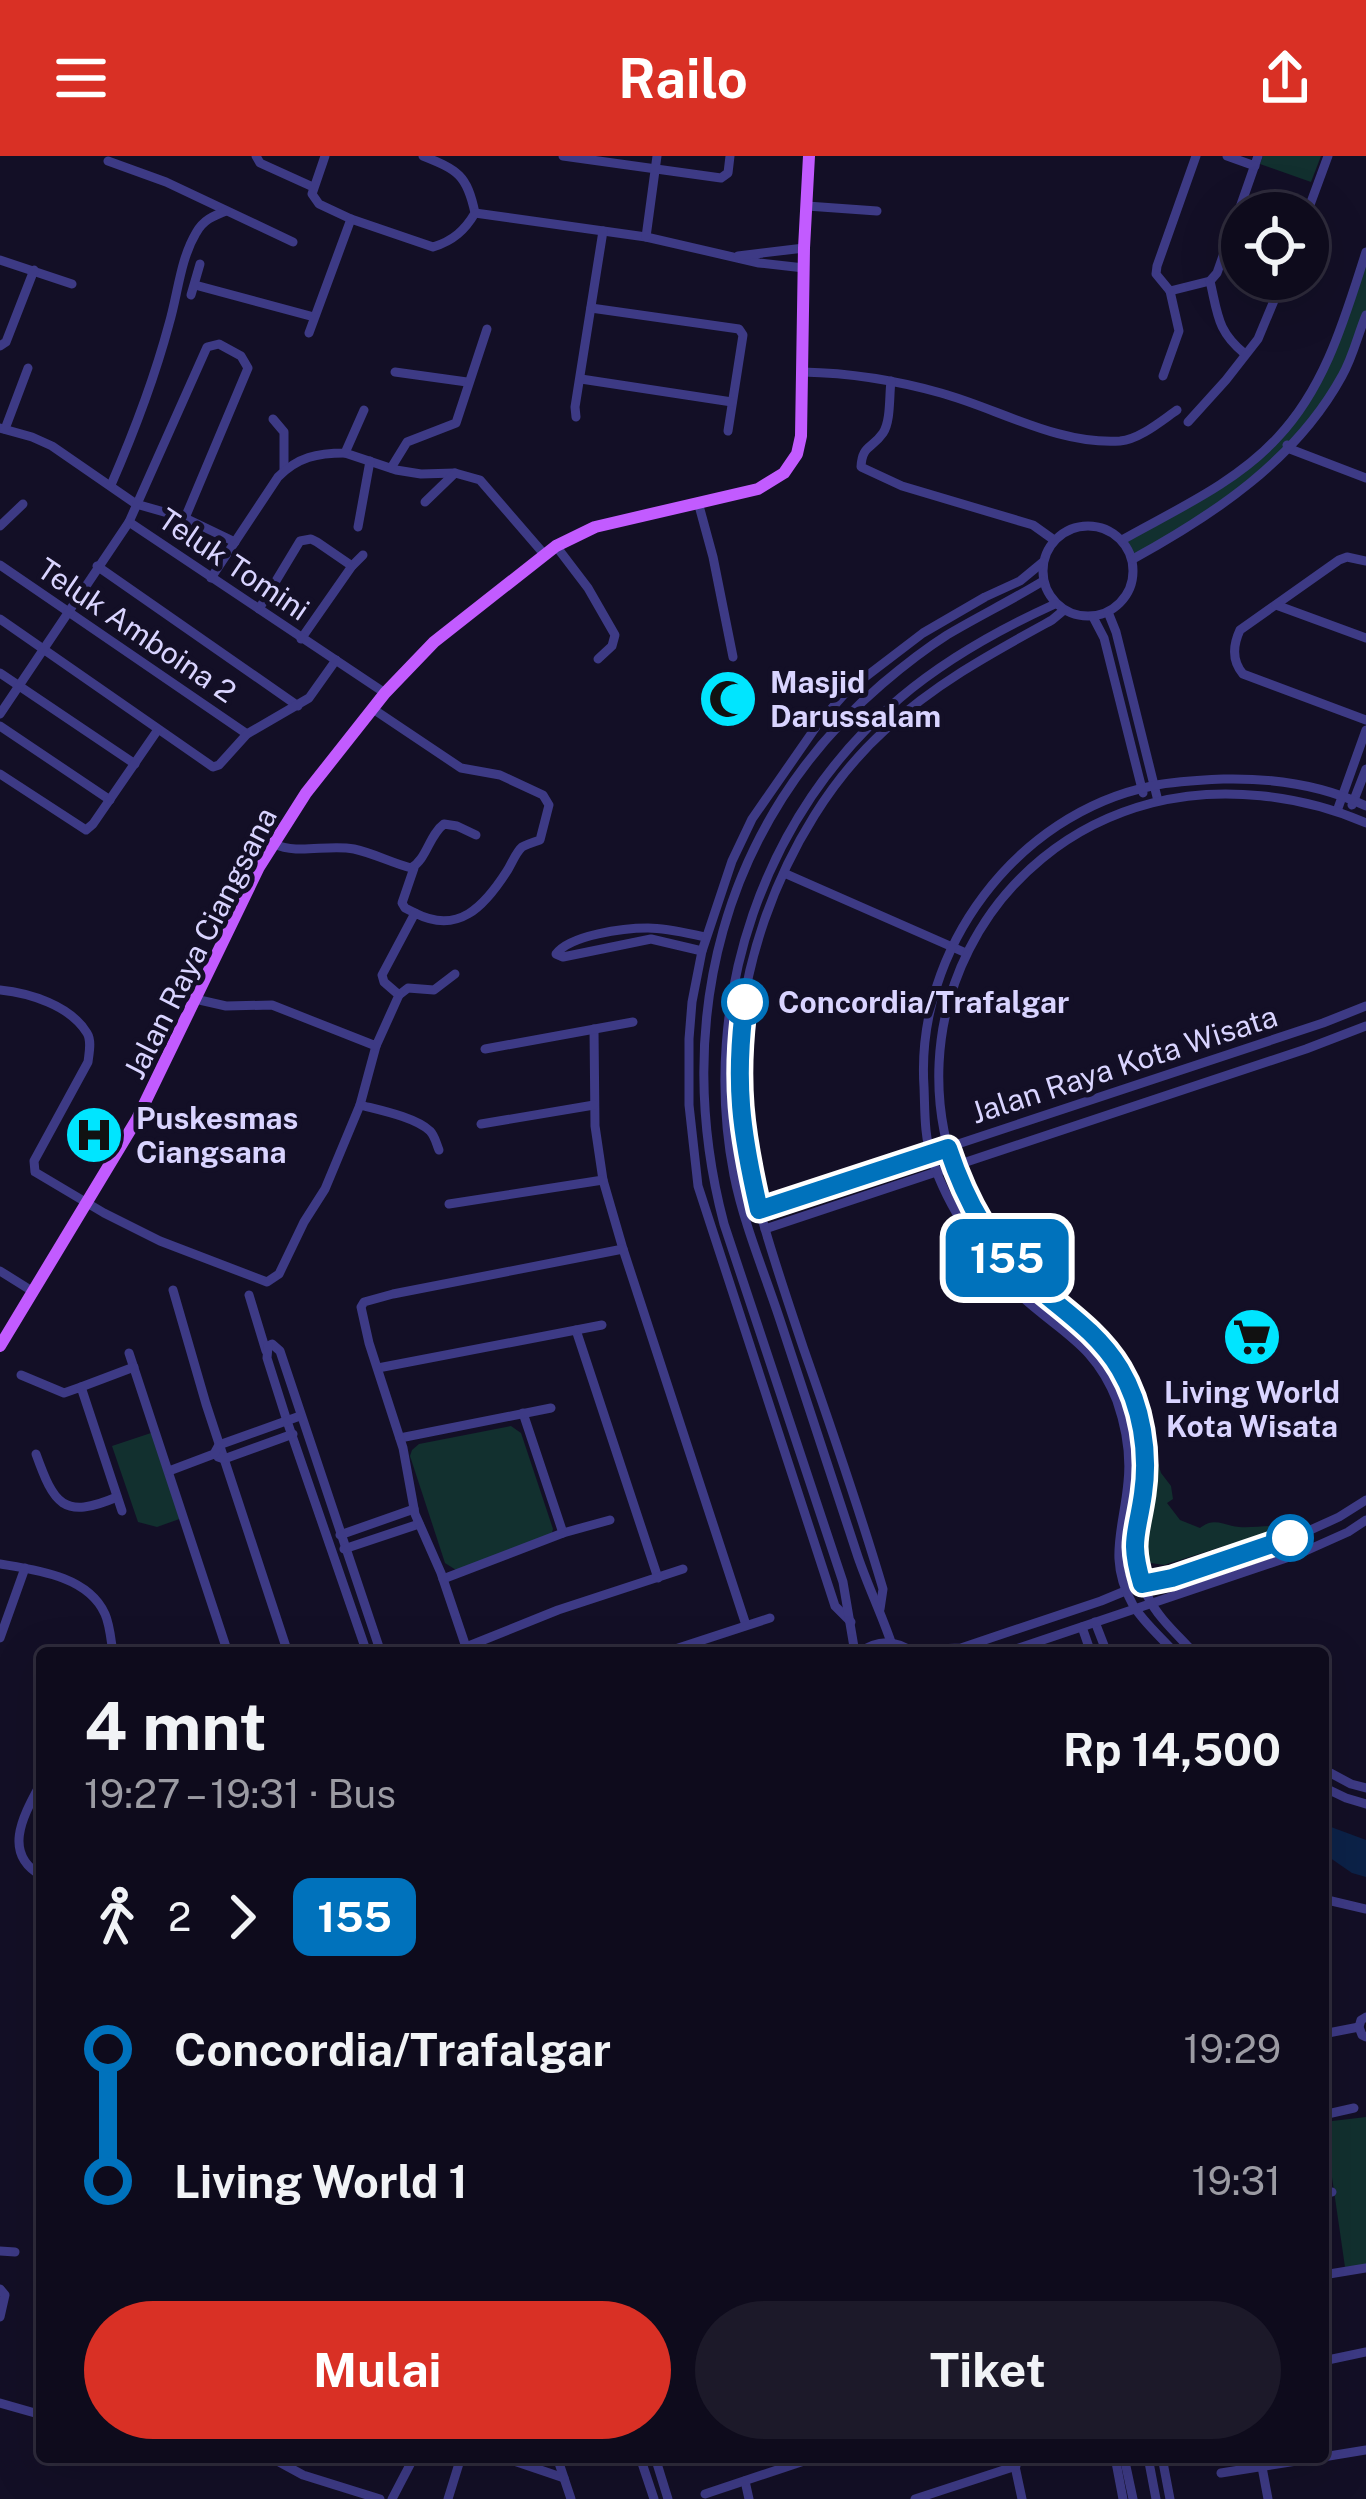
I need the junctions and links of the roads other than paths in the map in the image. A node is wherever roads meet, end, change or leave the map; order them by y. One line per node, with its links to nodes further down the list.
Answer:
1 (256, 156): 15 (street)
2 (325, 156): 15 (street)
3 (423, 156): 20 (street)
4 (563, 156): 11 (street)
5 (657, 156): 14 (street)
6 (730, 156): 14 (street)
7 (809, 156): 17 (main road, Jalan Raya Ciangsana)
8 (1196, 156): 34 (street)
9 (1227, 156): 13 (street)
10 (1328, 156): 16 (street)
11 (588, 158): 14 (street)
12 (108, 160): 18 (street)
13 (1257, 161): 32 (street)
14 (655, 170): 23 (street)
15 (313, 187): 21 (street)
16 (1315, 192)
17 (807, 206): 19 (street); 25 (main road, Jalan Raya Ciangsana)
18 (226, 211): 24 (street); 66 (street)
19 (877, 211)
20 (475, 213): 21 (street); 22 (street)
21 (351, 219): 38 (street)
22 (603, 231): 23 (street); 36 (street)
23 (646, 237): 27 (street)
24 (293, 242)
25 (804, 248): 27 (street); 30 (main road, Jalan Raya Ciangsana)
26 (1366, 252): 58 (street)
27 (733, 257): 30 (street)
28 (0, 260): 31 (street)
29 (200, 264): 38 (street)
30 (804, 268): 45 (main road, Jalan Raya Ciangsana)
31 (34, 270): 33 (street); 41 (street)
32 (1210, 281): 34 (street); 42 (street)
33 (71, 284)
34 (1170, 290): 46 (street)
35 (1275, 300): 42 (street)
36 (591, 308): 47 (street); 50 (street)
37 (1366, 314): 59 (street)
38 (314, 317): 40 (street)
39 (487, 329): 49 (street)
40 (309, 333)
41 (0, 346)
42 (1245, 354): 55 (street)
43 (28, 368): 56 (street)
44 (395, 372): 49 (street)
45 (803, 372): 48 (street); 68 (main road, Jalan Raya Ciangsana)
46 (1163, 376)
47 (580, 379): 50 (street); 53 (street)
48 (891, 381): 52 (street); 75 (street)
49 (467, 382): 62 (street)
50 (732, 402): 57 (street)
51 (364, 410): 60 (street)
52 (1177, 410)
53 (576, 417)
54 (273, 419): 63 (street)
55 (1188, 422)
56 (2, 429): 66 (street)
57 (728, 431)
58 (1280, 435): 59 (street); 76 (street)
59 (1290, 449): 65 (street); 80 (street)
60 (345, 453): 61 (street); 63 (street)
61 (370, 461): 62 (street); 74 (street)
62 (392, 469): 64 (street)
63 (284, 471): 77 (street)
64 (455, 473): 67 (street); 78 (street)
65 (1366, 478)
66 (111, 485): 70 (street)
67 (425, 502)
68 (698, 502): 78 (main road, Jalan Raya Ciangsana); 98 (street)
69 (23, 504): 73 (street)
70 (136, 504): 71 (street); 71 (street); 72 (street)
71 (184, 518): 77 (street)
72 (129, 522): 84 (street, Teluk Tomini); 86 (street, Teluk Tomini)
73 (0, 526)
74 (358, 527)
75 (1054, 540): 76 (street); 82 (street)
76 (1122, 540): 80 (street)
77 (236, 542): 86 (street)
78 (550, 550): 99 (street); 103 (main road, Jalan Raya Ciangsana)
79 (363, 555): 85 (street)
80 (1132, 560): 92 (street)
81 (1366, 561): 88 (street)
82 (1043, 562): 87 (street); 129 (street)
83 (0, 565): 91 (street, Teluk Amboina 2)
84 (97, 566): 91 (street, Teluk Tomini); 104 (street)
85 (352, 566): 90 (street); 96 (street)
86 (211, 578): 90 (street, Teluk Tomini)
87 (1043, 581): 89 (street); 131 (street)
88 (1276, 604): 95 (street); 107 (street)
89 (1060, 607): 93 (street); 117 (street); 118 (street)
90 (259, 609): 96 (street, Teluk Tomini)
91 (68, 611): 97 (street, Teluk Tomini); 111 (street, Teluk Amboina 2)
92 (1108, 612): 93 (street); 115 (street)
93 (1094, 616): 116 (street)
94 (0, 620): 97 (street)
95 (1366, 638)
96 (301, 639): 100 (street, Teluk Tomini)
97 (42, 650): 102 (street, Teluk Tomini); 110 (street)
98 (733, 657)
99 (598, 658)
100 (336, 660): 103 (street, Teluk Tomini); 104 (street)
101 (0, 673): 102 (street)
102 (18, 685): 106 (street, Teluk Tomini); 112 (street)
103 (385, 694): 105 (main road, Jalan Raya Ciangsana)
104 (298, 706): 111 (street)
105 (373, 710): 128 (main road, Jalan Raya Ciangsana); 133 (street)
106 (0, 714)
107 (1366, 720)
108 (0, 726): 120 (street)
109 (1366, 730): 119 (street)
110 (158, 731): 111 (street); 112 (street)
111 (247, 734)
112 (135, 764): 120 (street)
113 (1366, 769): 119 (street)
114 (0, 774): 120 (street)
115 (1154, 785): 116 (street); 119 (street); 121 (street)
116 (1142, 789): 122 (street); 136 (street)
117 (832, 791): 118 (street); 132 (street)
118 (811, 798): 127 (street)
119 (1348, 798): 123 (street); 124 (street)
120 (110, 800)
121 (1158, 801): 122 (street); 124 (street)
122 (1146, 804): 139 (street)
123 (1366, 806)
124 (1342, 813): 125 (street)
125 (1366, 824)
126 (476, 835): 130 (street)
127 (784, 842): 132 (street); 138 (street)
128 (274, 844): 130 (street); 143 (main road, Jalan Raya Ciangsana)
129 (732, 861): 131 (street); 134 (street)
130 (414, 868): 133 (street)
131 (746, 868): 135 (street)
132 (784, 873): 136 (street); 147 (street)
133 (415, 913): 142 (street)
134 (705, 937): 137 (street); 137 (street)
135 (719, 945): 138 (street); 154 (street)
136 (952, 945): 139 (street); 161 (street)
137 (702, 951): 157 (street)
138 (740, 951): 144 (street)
139 (966, 953): 159 (street)
140 (454, 974): 142 (street)
141 (0, 989): 165 (street)
142 (399, 994): 150 (street)
143 (195, 999): 150 (street); 165 (main road, Jalan Raya Ciangsana)
144 (730, 1006): 147 (street); 216 (street)
145 (1366, 1006): 152 (street, Jalan Raya Kota Wisata)
146 (633, 1022): 149 (street)
147 (742, 1024): 167 (street)
148 (1366, 1026): 153 (street, Jalan Raya Kota Wisata)
149 (594, 1029): 151 (street); 156 (street)
150 (376, 1046): 155 (street)
151 (485, 1049)
152 (1237, 1051): 153 (street); 159 (street, Jalan Raya Kota Wisata)
153 (1244, 1069): 162 (street, Jalan Raya Kota Wisata)
154 (703, 1088): 157 (street); 171 (street)
155 (360, 1105): 160 (street); 165 (street)
156 (594, 1105): 158 (street); 164 (street)
157 (689, 1105): 170 (street)
158 (482, 1124)
159 (948, 1148): 161 (street, Jalan Raya Kota Wisata); 162 (street)
160 (439, 1150)
161 (930, 1154): 163 (street); 167 (street, Jalan Raya Kota Wisata)
162 (954, 1165): 163 (street, Jalan Raya Kota Wisata); 212 (street)
163 (936, 1171): 168 (street); 213 (street)
164 (603, 1180): 166 (street); 169 (street)
165 (86, 1203): 174 (main road, Jalan Raya Ciangsana)
166 (449, 1204)
167 (759, 1210): 168 (street)
168 (765, 1229): 216 (street)
169 (623, 1249): 182 (street); 220 (street)
170 (717, 1249): 171 (street); 218 (street)
171 (736, 1259): 218 (street)
172 (0, 1271): 174 (street)
173 (172, 1290): 192 (street)
174 (32, 1291): 178 (main road, Jalan Raya Ciangsana)
175 (249, 1295): 179 (street)
176 (602, 1325): 177 (street)
177 (576, 1330): 182 (street); 210 (street)
178 (0, 1346)
179 (266, 1351): 187 (street); 188 (street)
180 (129, 1353): 181 (street)
181 (134, 1366): 184 (street); 194 (street)
182 (378, 1368): 191 (street)
183 (21, 1375): 184 (street)
184 (81, 1387): 195 (street)
185 (551, 1408): 186 (street)
186 (523, 1413): 191 (street); 203 (street)
187 (300, 1416): 188 (street); 189 (street)
188 (287, 1421): 190 (street); 192 (street)
189 (305, 1430): 190 (street); 202 (street)
190 (292, 1434): 192 (street); 204 (street)
191 (400, 1438): 197 (street)
192 (219, 1453): 194 (street); 226 (street)
193 (37, 1454): 195 (street)
194 (169, 1471): 225 (street)
195 (117, 1497): 198 (street)
196 (1366, 1500): 212 (street)
197 (415, 1509): 201 (street); 202 (street)
198 (122, 1510)
199 (610, 1520): 203 (street)
200 (1366, 1520): 214 (street)
201 (419, 1524): 205 (street); 211 (street)
202 (341, 1534): 204 (street); 205 (street)
203 (563, 1534): 211 (street)
204 (329, 1539): 206 (street)
205 (346, 1549): 206 (street); 228 (street)
206 (334, 1553): 227 (street)
207 (0, 1564): 208 (street)
208 (25, 1568): 222 (street); 224 (street)
209 (683, 1569): 210 (street)
210 (658, 1578): 230 (street)
211 (442, 1579): 229 (street)
212 (1142, 1584): 213 (street); 214 (street)
213 (1126, 1590): 215 (street); 235 (street)
214 (1150, 1603): 215 (street); 240 (street)
215 (1135, 1608): 219 (street); 239 (street)
216 (880, 1609): 223 (street)
217 (770, 1618): 220 (street)
218 (851, 1622): 232 (street)
219 (1095, 1622): 221 (street); 238 (street)
220 (746, 1625): 231 (street)
221 (1082, 1627): 236 (street); 237 (street)
222 (0, 1638)
223 (891, 1642): 233 (street); 234 (street)
224 (112, 1647)
225 (226, 1647)
226 (286, 1647)
227 (365, 1647)
228 (379, 1647)
229 (466, 1647)
230 (474, 1647)
231 (681, 1647)
232 (856, 1647)
233 (868, 1647)
234 (903, 1647)
235 (964, 1647)
236 (1022, 1647)
237 (1089, 1647)
238 (1105, 1647)
239 (1170, 1647)
240 (1189, 1647)
241 (1329, 1772): 242 (street)
242 (1366, 1787)
243 (1329, 1790): 245 (street)
244 (36, 1794): 246 (street)
245 (1366, 1804)
246 (36, 1872)
247 (1329, 1900): 248 (street)
248 (1366, 1909)
249 (1366, 2017): 253 (street)
250 (1329, 2026): 251 (street)
251 (1340, 2029): 252 (street); 253 (street)
252 (1329, 2032)
253 (1362, 2032)
254 (1354, 2108): 255 (street)
255 (1329, 2114)
256 (0, 2251): 257 (street)
257 (15, 2252)
258 (1366, 2268): 259 (street)
259 (1329, 2274)
260 (0, 2288): 261 (street)
261 (0, 2317)
262 (1366, 2351): 263 (street)
263 (1329, 2360)
264 (0, 2403): 265 (street)
265 (36, 2413)
266 (1366, 2450): 267 (street)
267 (1329, 2456)
268 (282, 2463): 288 (street)
269 (411, 2463): 289 (street)
270 (459, 2463): 290 (street)
271 (520, 2463): 285 (street)
272 (559, 2463): 285 (street)
273 (642, 2463): 292 (street)
274 (657, 2463): 293 (street)
275 (798, 2463): 286 (street)
276 (1011, 2463): 295 (street)
277 (1014, 2463): 296 (street)
278 (1120, 2463): 297 (street)
279 (1122, 2463): 298 (street)
280 (1149, 2463): 299 (street)
281 (1163, 2463): 300 (street)
282 (1290, 2463): 283 (street)
283 (1262, 2468): 284 (street); 301 (street)
284 (1221, 2473)
285 (564, 2478): 291 (street)
286 (745, 2481): 287 (street); 294 (street)
287 (705, 2494)
288 (380, 2499)
289 (392, 2499)
290 (448, 2499)
291 (571, 2499)
292 (654, 2499)
293 (668, 2499)
294 (749, 2499)
295 (915, 2499)
296 (1022, 2499)
297 (1123, 2499)
298 (1133, 2499)
299 (1156, 2499)
300 (1170, 2499)
301 (1268, 2499)

